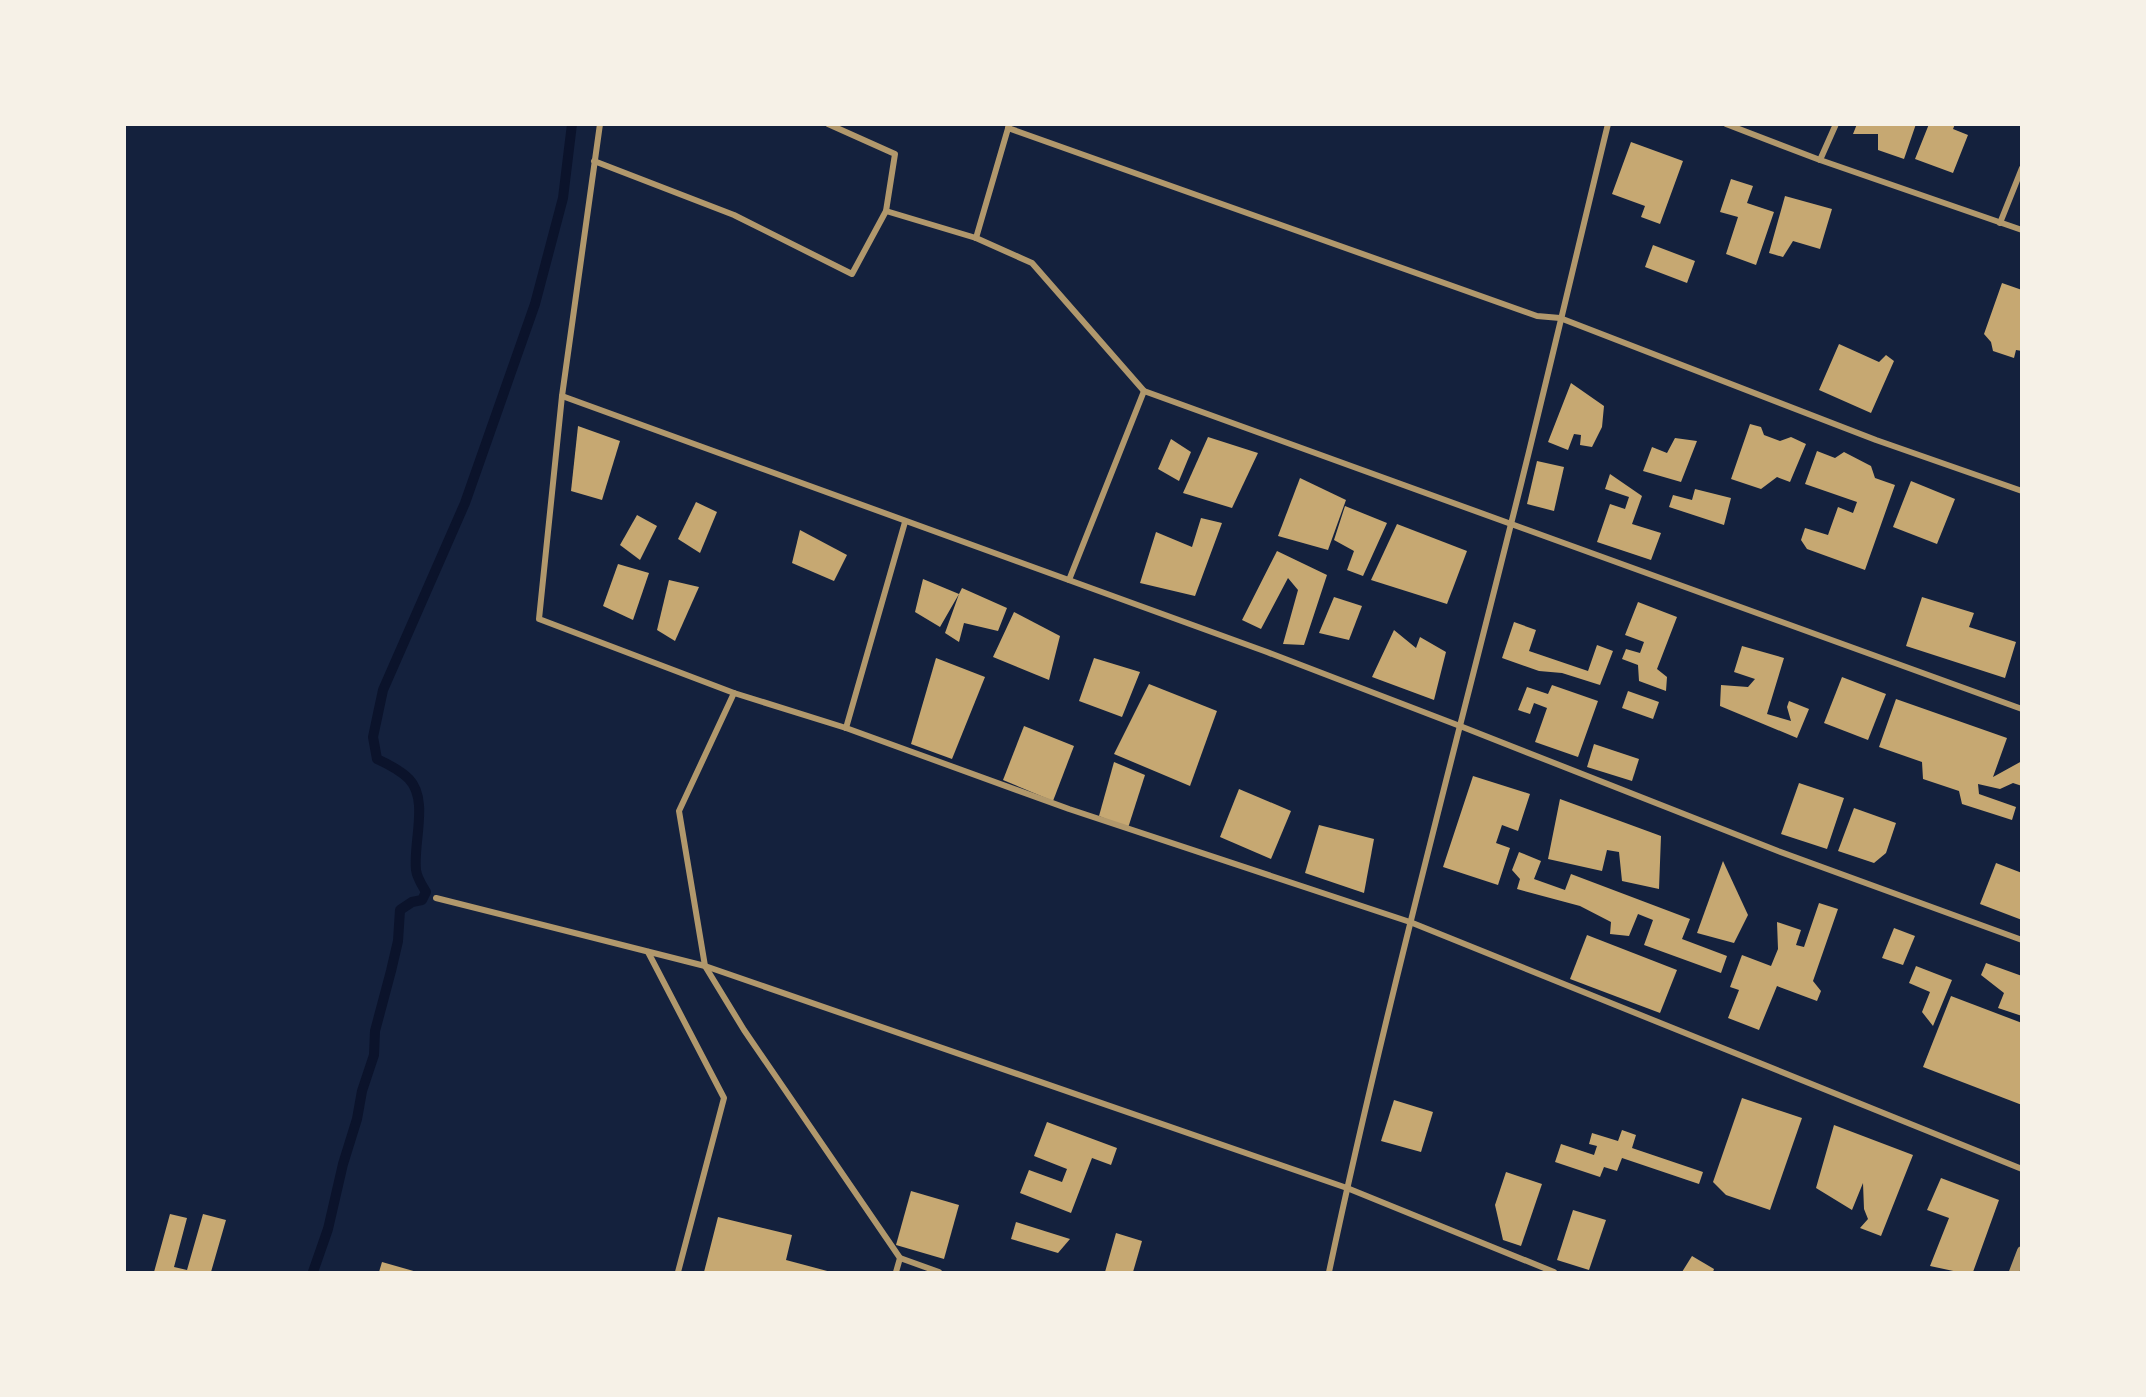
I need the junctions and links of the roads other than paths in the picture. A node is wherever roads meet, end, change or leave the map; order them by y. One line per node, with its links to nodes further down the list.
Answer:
1 (600, 124): 8 (street)
2 (828, 124): 10 (street)
3 (1608, 124): 14 (street)
4 (1726, 124): 7 (street)
5 (1836, 124): 7 (street)
6 (1009, 126): 13 (street); 14 (street)
7 (1820, 160): 11 (street)
8 (594, 161): 10 (street); 16 (street)
9 (2022, 168): 11 (street)
10 (886, 211): 13 (street)
11 (2000, 223): 12 (street)
12 (2022, 231)
13 (976, 238): 15 (street)
14 (1560, 318): 17 (street); 19 (street)
15 (1144, 390): 19 (street); 20 (street)
16 (562, 396): 18 (street); 21 (street)
17 (2022, 491)
18 (905, 522): 20 (street); 24 (street)
19 (1511, 524): 22 (street); 23 (street)
20 (1070, 580): 23 (street)
21 (734, 693): 24 (street); 29 (street)
22 (2022, 709)
23 (1460, 726): 26 (street); 27 (street)
24 (846, 728): 26 (street)
25 (436, 898): 28 (street)
26 (1410, 922): 30 (street); 31 (street)
27 (2022, 940)
28 (648, 952): 29 (street); 34 (street)
29 (705, 966): 31 (street); 33 (street)
30 (2022, 1169)
31 (1347, 1188): 37 (street); 38 (street)
32 (2022, 1251): 39 (street)
33 (900, 1258): 35 (street); 36 (street)
34 (678, 1272)
35 (896, 1272)
36 (939, 1272)
37 (1329, 1272)
38 (1554, 1272)
39 (2014, 1272)

